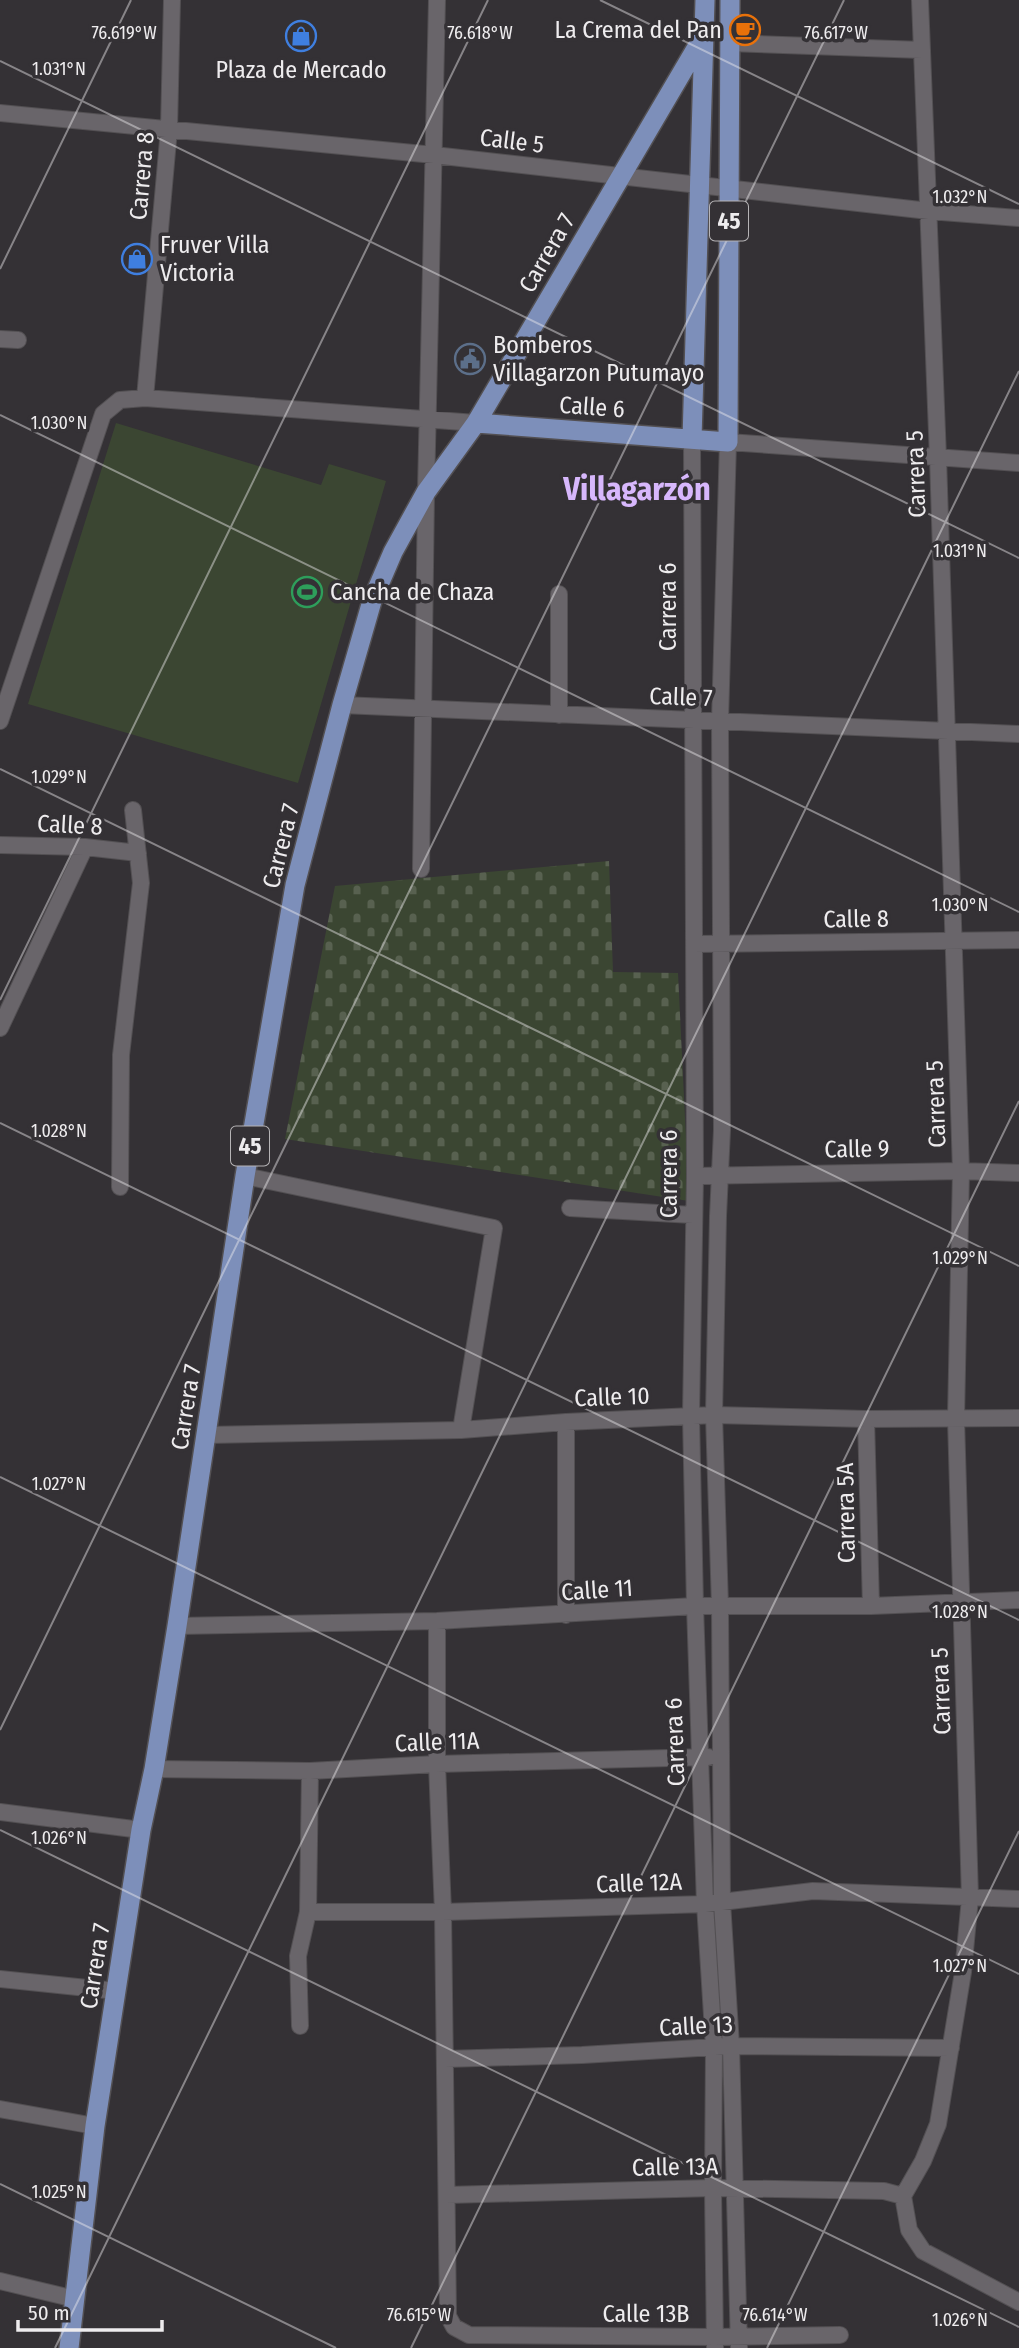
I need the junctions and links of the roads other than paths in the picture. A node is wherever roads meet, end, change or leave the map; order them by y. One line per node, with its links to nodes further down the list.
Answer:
1 (172, 0): 10 (street, Carrera 8)
2 (437, 0): 11 (street, Carrera 7)
3 (705, 0): 6 (main road, Carrera 6 / 45)
4 (730, 0): 7 (main road, Carrera 6 / 45)
5 (920, 0): 8 (street, Carrera 5)
6 (704, 35): 12 (main road, Carrera 7 / 45); 13 (main road, Carrera 6 / 45)
7 (729, 43): 8 (street); 14 (main road, Carrera 6 / 45)
8 (922, 50): 15 (street, Carrera 5)
9 (0, 113): 10 (street, Calle 5)
10 (169, 129): 11 (street, Calle 5); 19 (street, Carrera 8)
11 (434, 155): 12 (street, Calle 5); 20 (street, Carrera 7)
12 (621, 176): 13 (street, Calle 5); 21 (main road, Carrera 7 / 45)
13 (700, 184): 14 (street, Calle 5); 22 (main road, Carrera 6 / 45)
14 (729, 188): 15 (street, Calle 5); 23 (main road, Carrera 6 / 45)
15 (929, 211): 16 (street, Calle 5); 24 (street, Carrera 5)
16 (1019, 218)
17 (0, 339): 18 (street)
18 (18, 340)
19 (145, 398): 20 (street, Calle 6); 32 (street, Calle 6)
20 (429, 419): 21 (street, Calle 6); 26 (street, Carrera 7)
21 (476, 423): 22 (main road, Calle 6); 26 (main road, Carrera 7 / 45)
22 (692, 439): 23 (main road, Calle 6); 31 (street, Carrera 6)
23 (728, 442): 24 (street, Calle 6); 33 (street, Carrera 6)
24 (938, 458): 25 (street, Calle 6); 34 (street, Carrera 5)
25 (1019, 464)
26 (426, 492): 28 (main road, Carrera 7 / 45); 29 (street, Carrera 7)
27 (559, 594): 30 (street)
28 (342, 705): 29 (street, Calle 7); 48 (main road, Carrera 7 / 45)
29 (423, 709): 30 (street, Calle 7); 40 (street, Carrera 7)
30 (559, 715): 31 (street, Calle 7)
31 (694, 720): 33 (street, Calle 7); 44 (street, Carrera 6)
32 (0, 721)
33 (720, 721): 34 (street, Calle 7); 43 (street, Carrera 6)
34 (946, 731): 35 (street, Calle 7); 42 (street, Carrera 5)
35 (1019, 734)
36 (133, 810): 39 (street)
37 (0, 845): 38 (street, Calle 8)
38 (85, 847): 39 (street, Calle 8); 45 (street)
39 (138, 853): 51 (street)
40 (421, 869)
41 (1019, 940): 42 (street, Calle 8)
42 (953, 941): 43 (street, Calle 8); 46 (street, Carrera 5)
43 (720, 943): 44 (street, Calle 8); 49 (street, Carrera 6)
44 (694, 944): 50 (street, Carrera 6)
45 (0, 1028)
46 (961, 1171): 47 (street, Calle 9); 49 (street, Calle 9); 58 (street, Carrera 5)
47 (1019, 1173)
48 (245, 1176): 60 (street); 61 (main road, Carrera 7 / 45)
49 (720, 1176): 50 (street, Calle 9); 54 (street, Carrera 6)
50 (695, 1177): 53 (street, Carrera 6)
51 (120, 1187)
52 (570, 1208): 53 (street)
53 (693, 1214): 55 (street, Carrera 6)
54 (714, 1415): 55 (street, Calle 10); 57 (street, Calle 10); 65 (street, Carrera 6)
55 (691, 1416): 59 (street, Calle 10); 64 (street, Carrera 6)
56 (1019, 1418): 58 (street, Calle 10)
57 (866, 1419): 58 (street, Calle 10); 66 (street, Carrera 5A)
58 (956, 1419): 63 (street, Carrera 5)
59 (566, 1422): 60 (street, Calle 10); 67 (street)
60 (461, 1430): 61 (street, Calle 10)
61 (207, 1434): 69 (main road, Carrera 7 / 45)
62 (1019, 1600): 63 (street, Calle 11)
63 (961, 1602): 66 (street, Calle 11); 77 (street, Carrera 5)
64 (695, 1606): 65 (street, Calle 11); 67 (street, Calle 11); 71 (street, Carrera 6)
65 (720, 1606): 66 (street, Calle 11); 70 (street, Carrera 6)
66 (870, 1606)
67 (566, 1615): 68 (street, Calle 11)
68 (437, 1621): 69 (street, Calle 11); 72 (street)
69 (177, 1626): 73 (main road, Carrera 7 / 45)
70 (721, 1756): 71 (street, Calle 11A); 79 (street, Carrera 6)
71 (700, 1758): 72 (street, Calle 11A); 80 (street, Carrera 6)
72 (436, 1764): 74 (street, Calle 11A); 82 (street)
73 (154, 1769): 74 (street, Calle 11A); 76 (main road, Carrera 7 / 45)
74 (310, 1771): 81 (street)
75 (0, 1812): 76 (street)
76 (141, 1830): 84 (main road, Carrera 7 / 45)
77 (970, 1898): 78 (street, Calle 12A); 79 (street, Calle 12A); 88 (street, Carrera 5)
78 (1019, 1899)
79 (722, 1902): 80 (street, Calle 12A); 86 (street, Carrera 6)
80 (705, 1904): 82 (street, Calle 12A); 87 (street, Carrera 6)
81 (308, 1912): 82 (street, Calle 12A); 85 (street)
82 (443, 1912): 89 (street)
83 (0, 1979): 84 (street)
84 (116, 1991): 91 (main road, Carrera 7 / 45)
85 (300, 2026)
86 (732, 2046): 87 (street, Calle 13); 88 (street, Calle 13); 93 (street, Carrera 6)
87 (715, 2047): 89 (street, Calle 13); 92 (street, Carrera 6)
88 (951, 2048): 95 (street, Carrera 5)
89 (445, 2059): 94 (street)
90 (0, 2109): 91 (street)
91 (95, 2126): 97 (main road, Carrera 7 / 45)
92 (713, 2188): 93 (street, Calle 13A); 94 (street, Calle 13A); 101 (street, Carrera 6)
93 (736, 2189): 95 (street, Calle 13A); 100 (street, Carrera 6)
94 (447, 2195): 101 (street, Calle 13B)
95 (904, 2196): 98 (street)
96 (0, 2281): 97 (street)
97 (75, 2298): 102 (main road, Carrera 7 / 45)
98 (1019, 2302)
99 (840, 2335): 100 (street, Calle 13B)
100 (738, 2342): 101 (street, Calle 13B)
101 (715, 2343)
102 (69, 2348)

